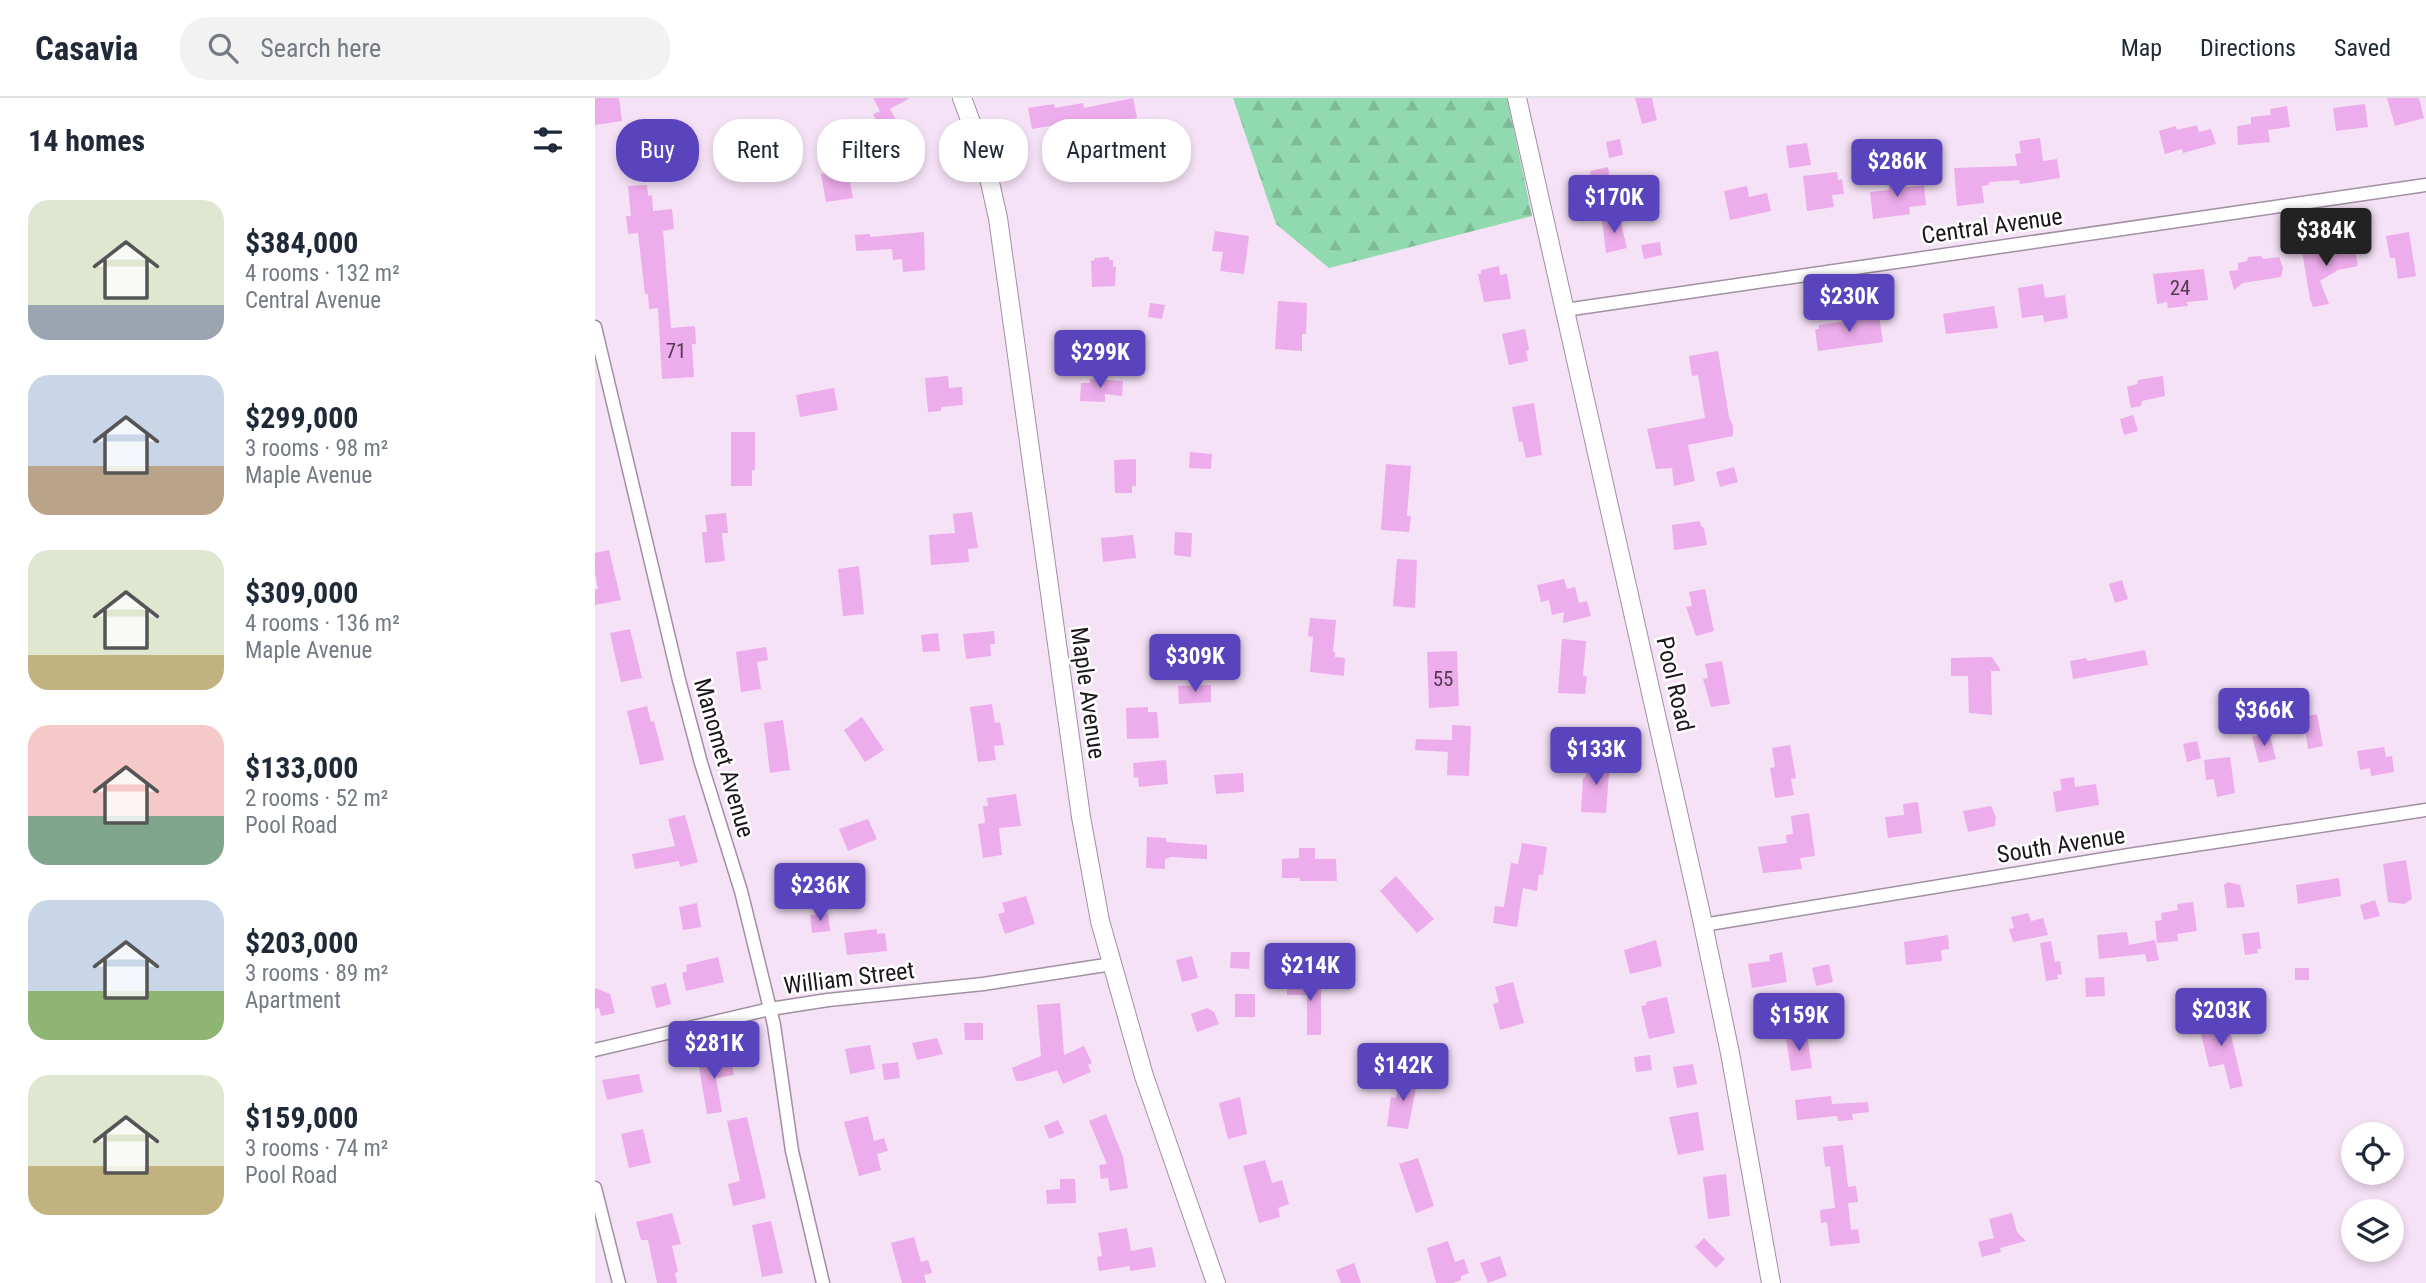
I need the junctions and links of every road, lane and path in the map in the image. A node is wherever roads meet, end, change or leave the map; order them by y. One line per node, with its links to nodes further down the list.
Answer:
1 (962, 98): 8 (main road, Maple Avenue)
2 (1517, 98): 4 (main road, Pool Road)
3 (2426, 185): 4 (street, Central Avenue)
4 (1565, 310): 7 (main road, Pool Road)
5 (595, 327): 9 (street, Manomet Avenue)
6 (2426, 810): 7 (street, South Avenue)
7 (1703, 925): 15 (main road, Pool Road)
8 (1112, 964): 9 (street, William Street); 14 (main road, Maple Avenue)
9 (769, 1009): 10 (street, William Street); 13 (street, Manomet Avenue)
10 (595, 1050)
11 (595, 1188): 12 (street)
12 (619, 1283)
13 (823, 1283)
14 (1216, 1283)
15 (1771, 1283)

